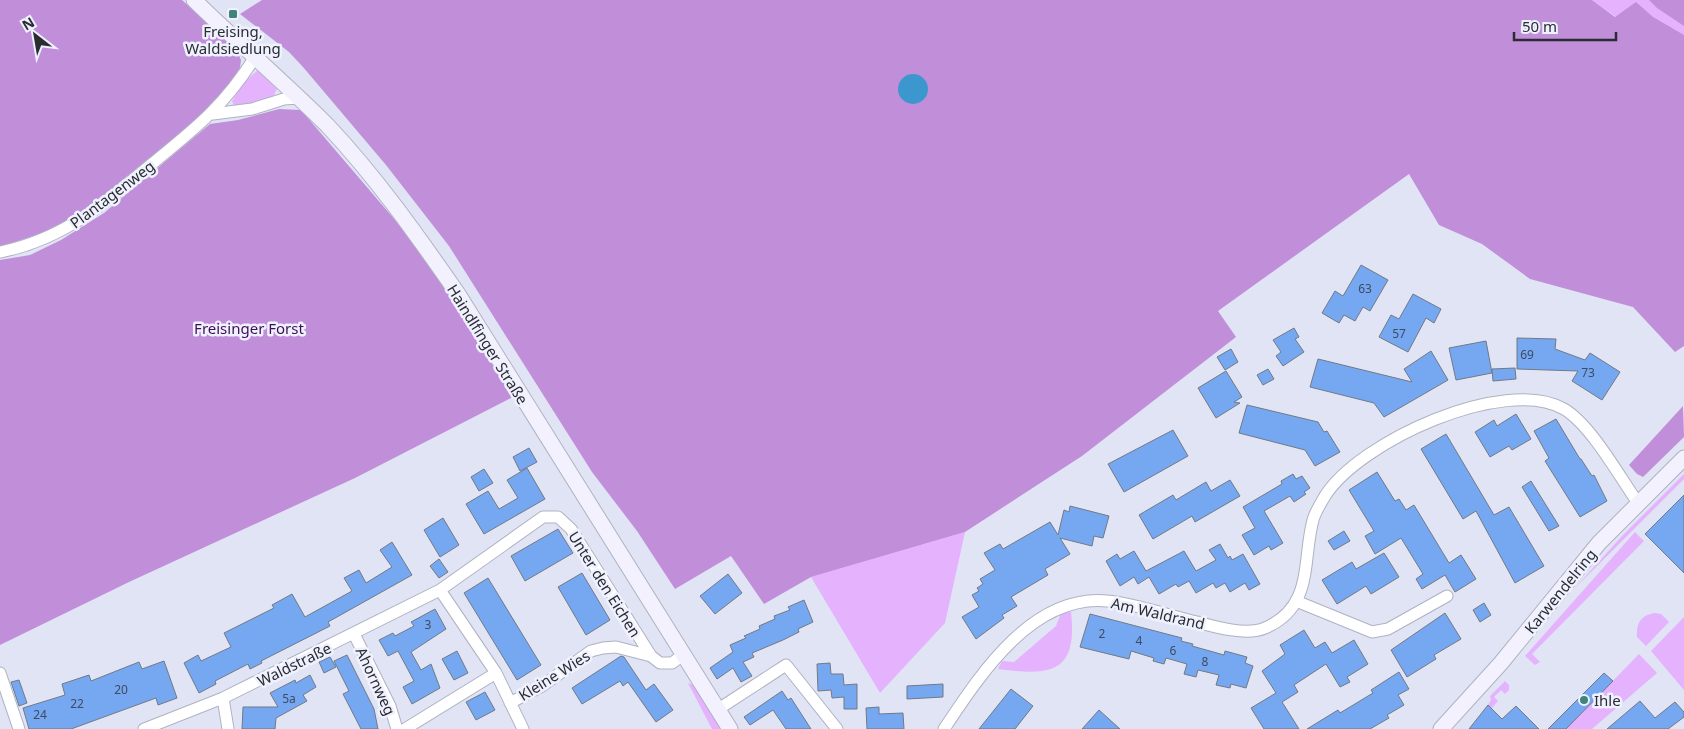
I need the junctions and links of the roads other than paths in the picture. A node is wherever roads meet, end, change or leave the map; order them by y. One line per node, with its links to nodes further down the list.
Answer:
1 (194, 0): 2 (street, Haindlfinger Straße)
2 (256, 56): 3 (street, Haindlfinger Straße); 4 (street, Plantagenweg)
3 (299, 98): 4 (street); 12 (street, Haindlfinger Straße)
4 (213, 114): 5 (street, Plantagenweg)
5 (0, 252)
6 (1684, 458): 7 (street, Karwendelring)
7 (1638, 502): 10 (street, Am Waldrand); 28 (street, Karwendelring)
8 (440, 590): 11 (street, Waldstraße); 13 (street, Unter den Eichen); 15 (street)
9 (1447, 596): 10 (street)
10 (1296, 601): 27 (street, Am Waldrand)
11 (354, 634): 16 (street, Waldstraße); 22 (street, Ahornweg)
12 (683, 655): 13 (street, Kleine Wies); 18 (street, Haindlfinger Straße)
13 (651, 656): 17 (street, Kleine Wies)
14 (0, 673): 19 (street)
15 (496, 673): 17 (street); 23 (street, Ahornweg)
16 (223, 698): 20 (street, Waldstraße); 21 (street)
17 (510, 703): 24 (street)
18 (717, 710): 25 (street, Haindlfinger Straße); 26 (street)
19 (18, 729)
20 (144, 729)
21 (228, 729)
22 (397, 729)
23 (405, 729)
24 (523, 729)
25 (730, 729)
26 (836, 729)
27 (944, 729)
28 (1441, 729)

